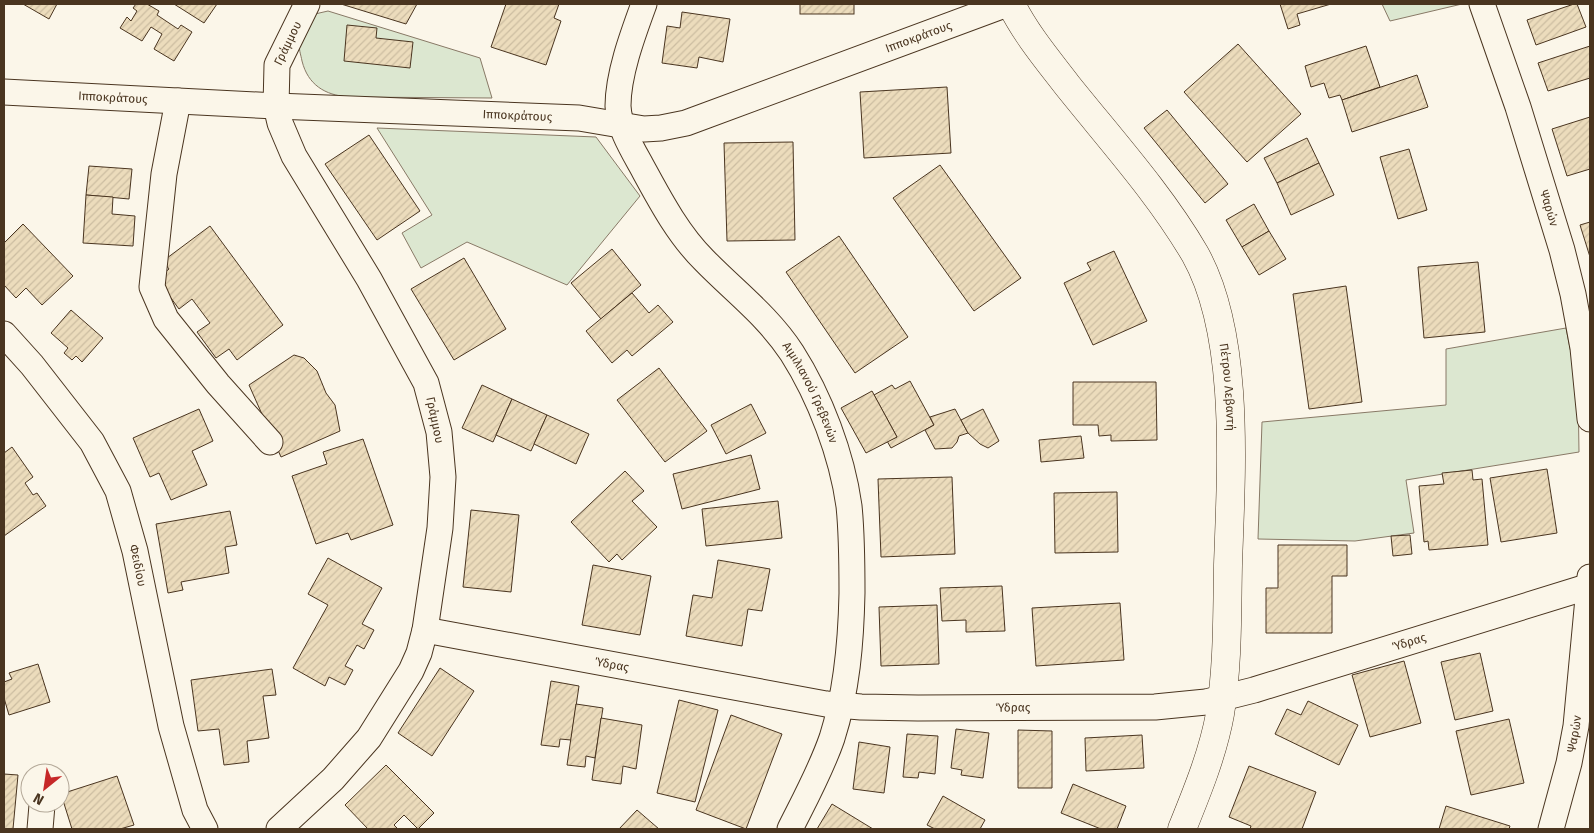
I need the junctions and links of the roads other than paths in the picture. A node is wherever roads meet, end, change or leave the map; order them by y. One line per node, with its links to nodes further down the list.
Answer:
1 (307, 4): 8 (street, Γράμμου)
2 (644, 4): 9 (street, Αιμιλιανού Γρεβενών)
3 (1007, 4): 9 (street, Ιπποκράτους)
4 (1011, 4): 16 (street, Πέτρου Λεβαντή)
5 (1482, 4): 11 (street, Ψαρών)
6 (4, 92): 7 (street, Ιπποκράτους)
7 (178, 101): 8 (street, Ιπποκράτους); 12 (street)
8 (276, 106): 9 (street, Ιπποκράτους); 15 (street, Γράμμου)
9 (622, 127): 17 (street, Αιμιλιανού Γρεβενών)
10 (4, 334): 18 (street, Φειδίου)
11 (1590, 419)
12 (270, 442)
13 (1590, 577): 14 (street, Ψαρών)
14 (1590, 586): 16 (street, Ύδρας); 22 (street, Ψαρών)
15 (425, 630): 17 (street, Ύδρας); 19 (street, Γράμμου)
16 (1222, 699): 17 (street, Ύδρας); 21 (street, Πέτρου Λεβαντή)
17 (841, 706): 20 (street, Αιμιλιανού Γρεβενών)
18 (205, 829)
19 (279, 829)
20 (790, 829)
21 (1182, 829)
22 (1551, 829)

